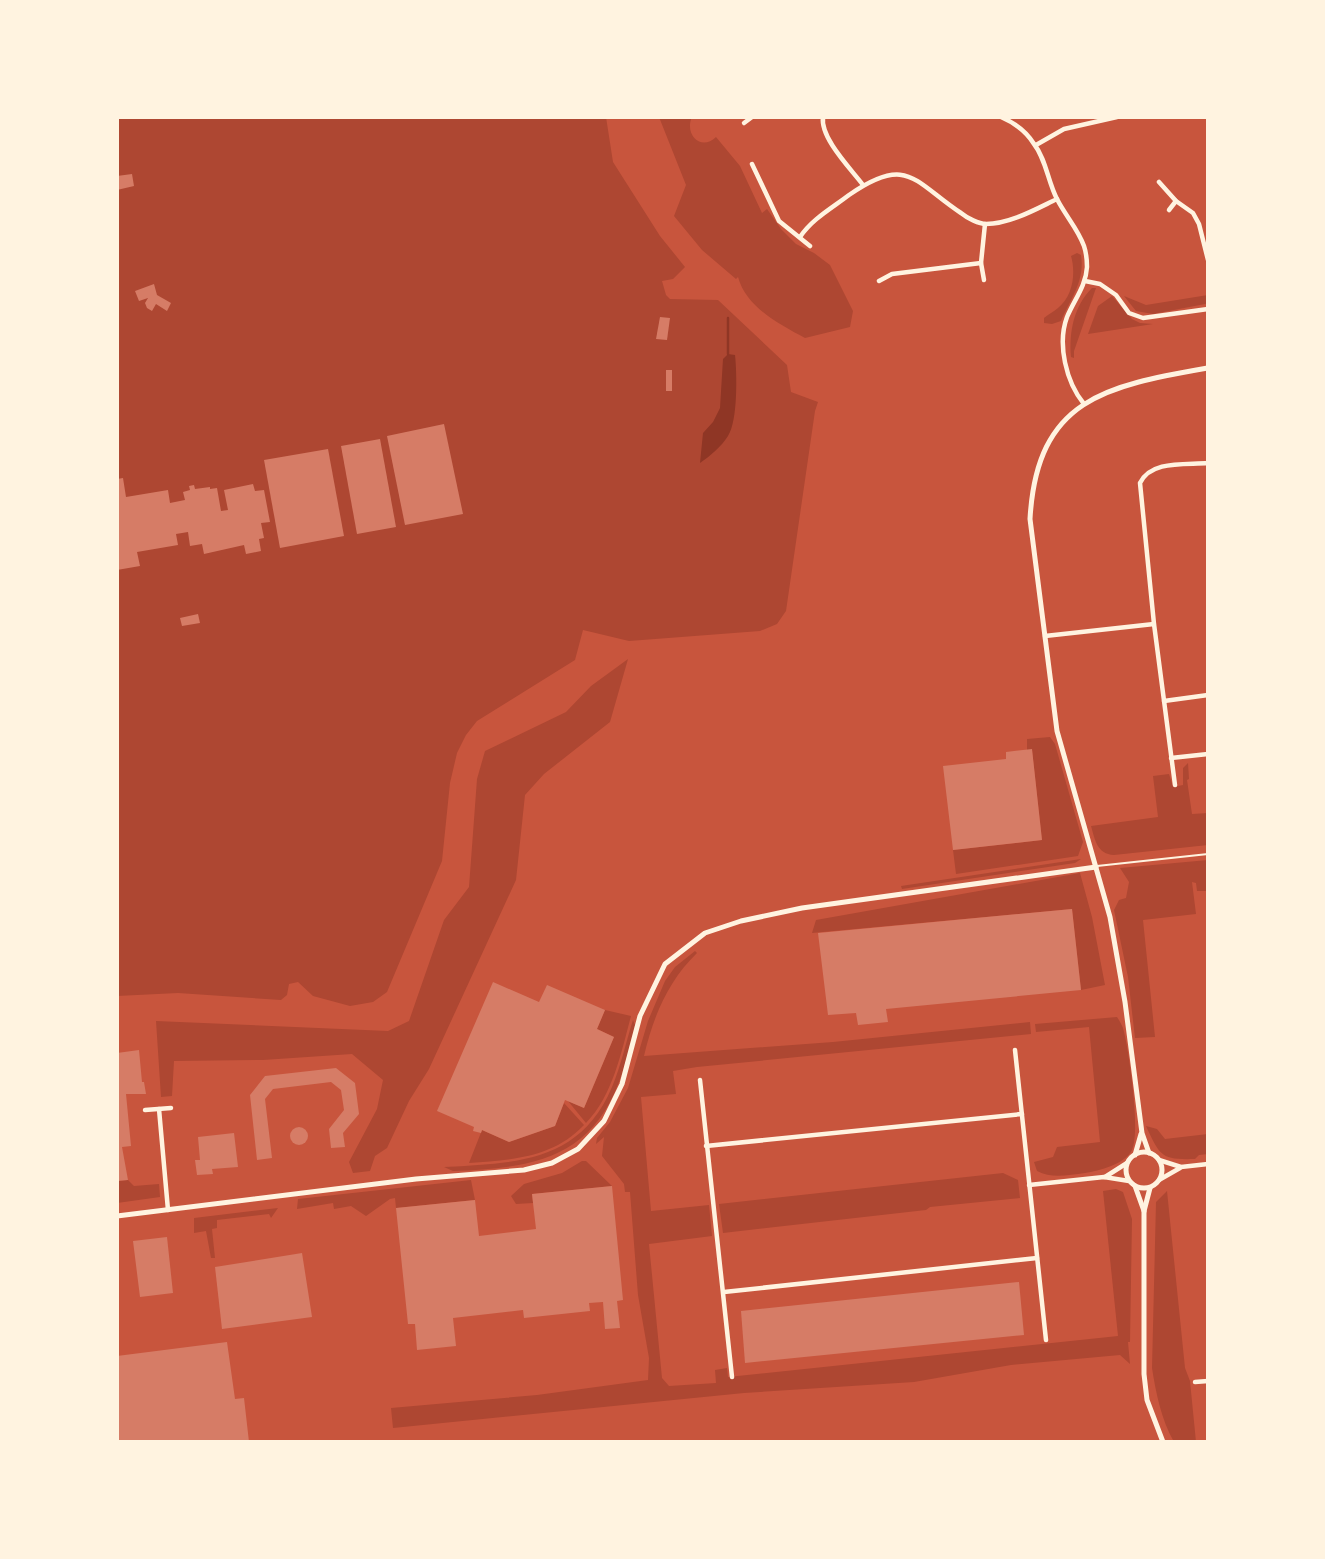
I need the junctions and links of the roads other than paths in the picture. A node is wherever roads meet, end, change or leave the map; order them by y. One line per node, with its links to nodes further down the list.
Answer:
1 (752, 117): 5 (street)
2 (823, 117): 9 (street)
3 (1001, 117): 6 (street)
4 (1117, 117): 6 (street)
5 (744, 123)
6 (1036, 145): 10 (street)
7 (751, 164): 14 (street)
8 (1159, 182): 11 (street)
9 (863, 186): 13 (street); 14 (street)
10 (1057, 199): 13 (street); 20 (street)
11 (1175, 201): 12 (street); 16 (street)
12 (1169, 210)
13 (985, 224): 17 (street)
14 (800, 237): 15 (street)
15 (810, 246)
16 (1208, 260)
17 (981, 263): 18 (street); 19 (street)
18 (984, 280)
19 (879, 281)
20 (1085, 281): 21 (street); 23 (street)
21 (1208, 309)
22 (1208, 368): 23 (street)
23 (1084, 404): 26 (street)
24 (1208, 463): 25 (street)
25 (1154, 624): 26 (street); 28 (street)
26 (1045, 636): 33 (street)
27 (1208, 695): 28 (street)
28 (1164, 701): 30 (street)
29 (1208, 754): 30 (street)
30 (1171, 758): 31 (street)
31 (1175, 785)
32 (1208, 854): 33 (lane)
33 (1096, 867): 40 (street); 54 (street)
34 (1015, 1050): 39 (street)
35 (700, 1080): 41 (street)
36 (171, 1108): 37 (street)
37 (159, 1109): 38 (street); 54 (street)
38 (145, 1110)
39 (1022, 1114): 41 (street); 51 (street)
40 (1142, 1133): 42 (street); 43 (street)
41 (706, 1146): 58 (street)
42 (1149, 1153): 43 (street); 44 (street)
43 (1135, 1155): 45 (street)
44 (1159, 1160): 47 (street); 49 (street)
45 (1127, 1163): 48 (street); 50 (street)
46 (1208, 1164): 47 (street)
47 (1181, 1167): 49 (street)
48 (1104, 1177): 50 (street); 51 (street)
49 (1159, 1180): 53 (street)
50 (1129, 1181): 52 (street)
51 (1029, 1185): 57 (street)
52 (1135, 1186): 53 (street); 55 (street)
53 (1150, 1188): 55 (street)
54 (169, 1209): 56 (street)
55 (1144, 1211): 63 (street)
56 (117, 1216)
57 (1037, 1258): 58 (street); 59 (street)
58 (724, 1292): 60 (street)
59 (1046, 1340)
60 (732, 1377)
61 (1208, 1381): 62 (street)
62 (1195, 1382)
63 (1163, 1442)

